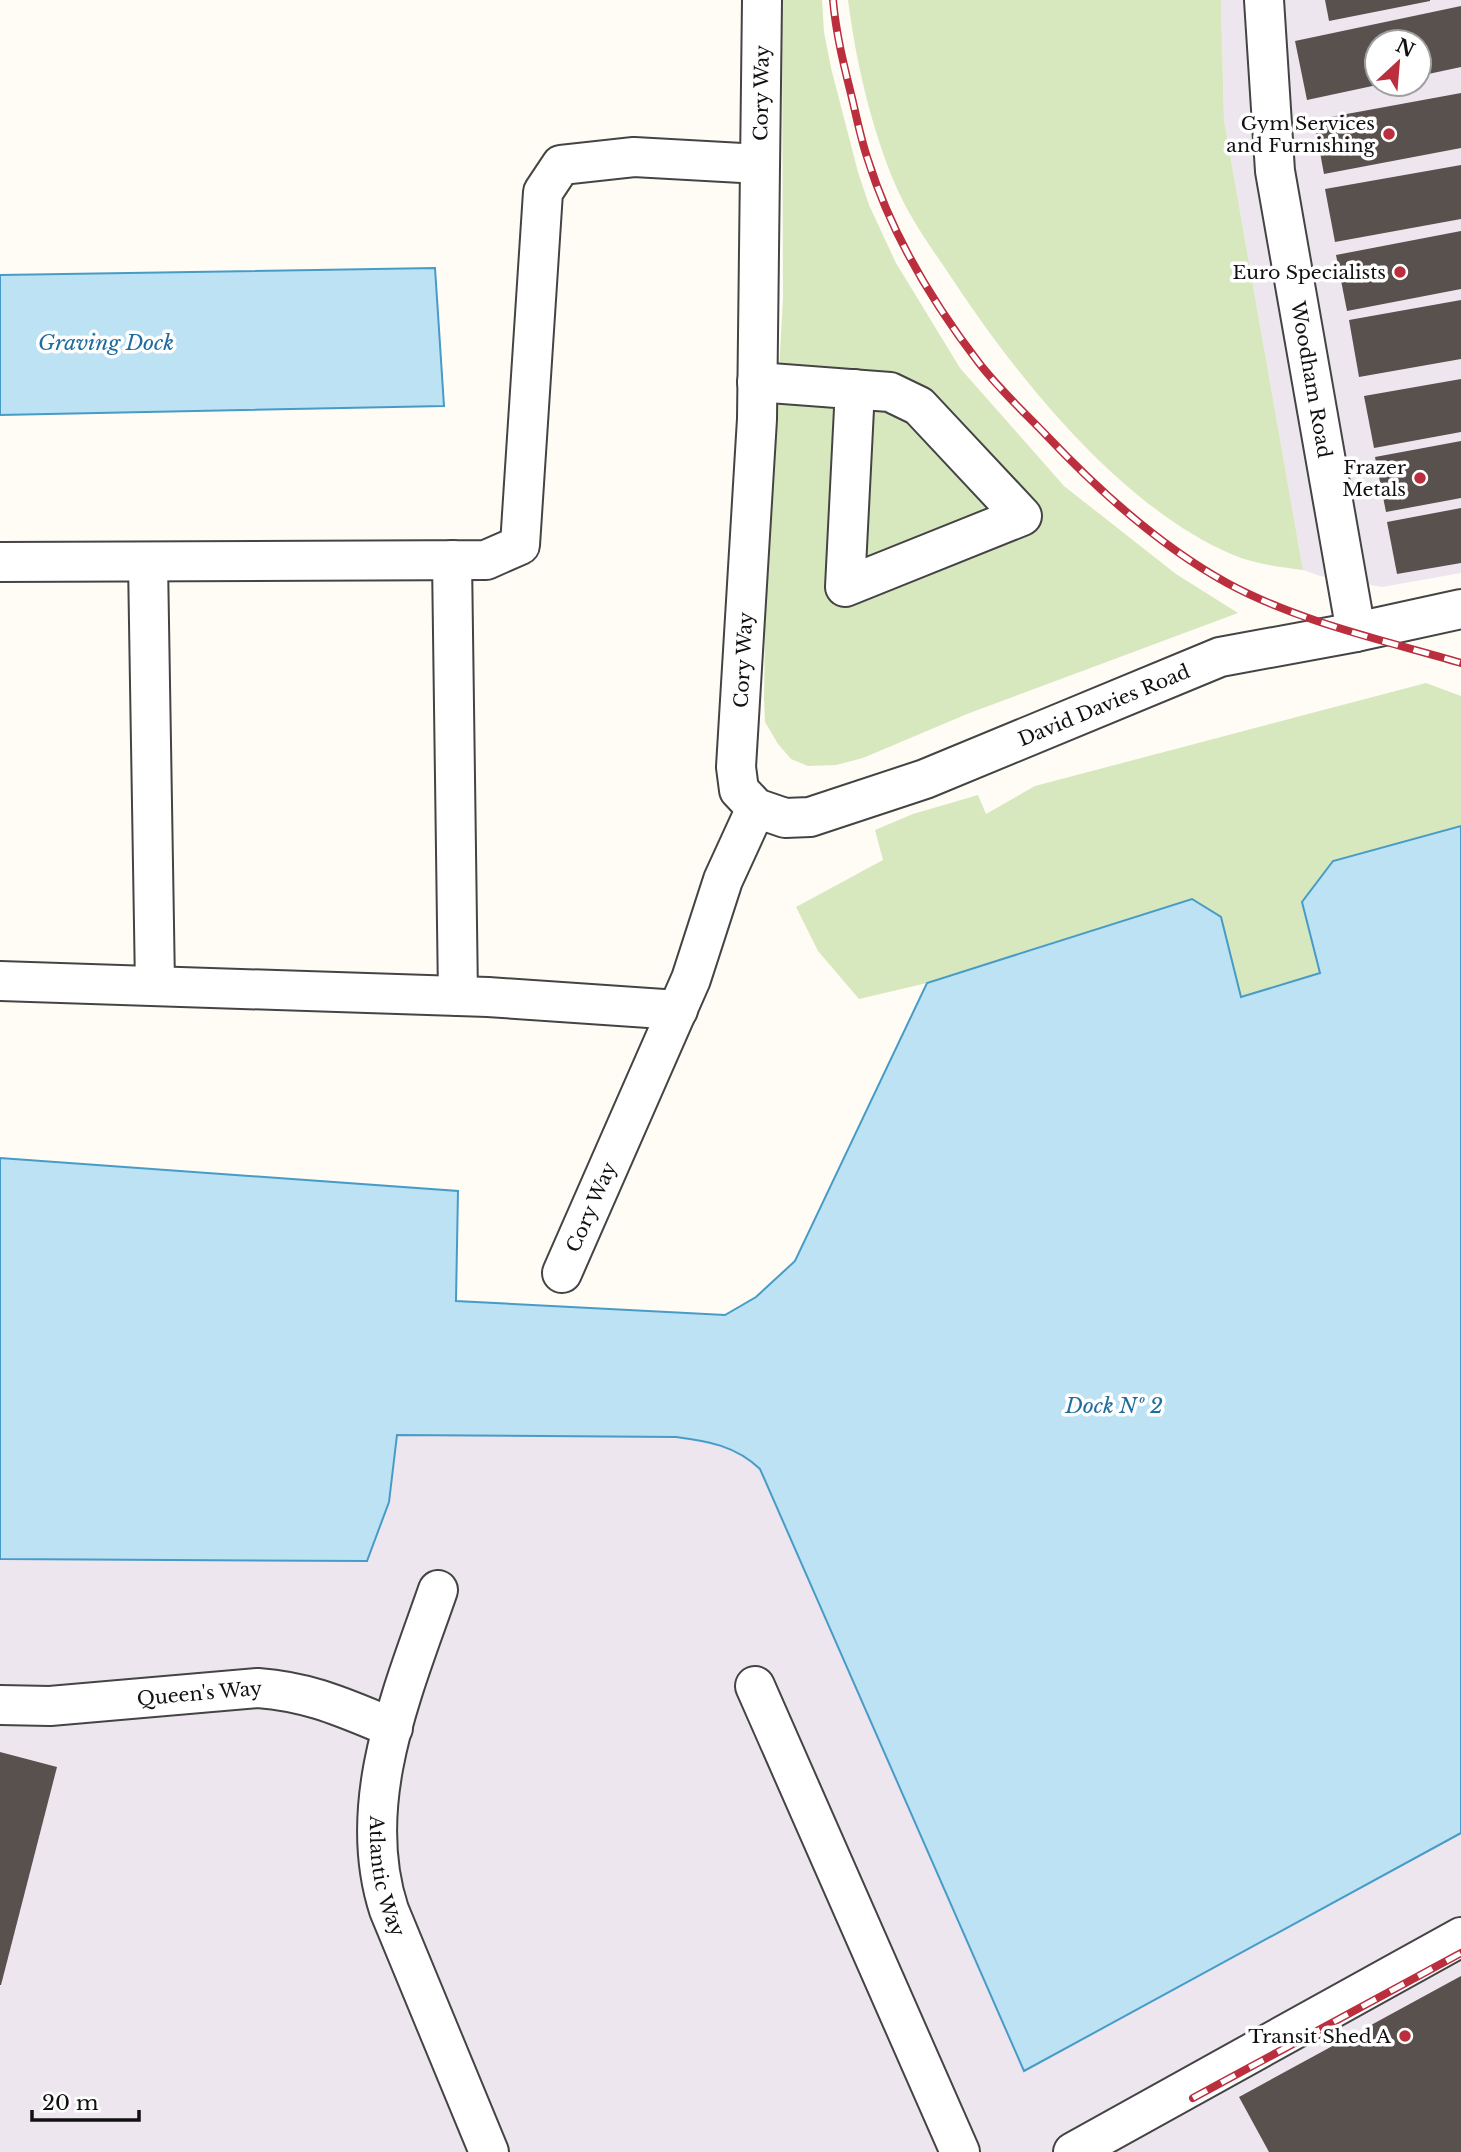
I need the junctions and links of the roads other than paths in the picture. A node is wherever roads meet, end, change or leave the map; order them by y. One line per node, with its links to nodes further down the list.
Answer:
1 (762, 0): 3 (street, Cory Way)
2 (1264, 0): 10 (street, Woodham Road)
3 (760, 164): 4 (street, Cory Way); 6 (street)
4 (758, 382): 5 (street); 11 (street, Cory Way)
5 (855, 389): 5 (street)
6 (452, 560): 8 (street); 14 (street)
7 (0, 562): 8 (street)
8 (148, 562): 13 (street)
9 (1461, 609): 10 (street, David Davies Road)
10 (1356, 632): 11 (street, David Davies Road)
11 (756, 808): 15 (street, Cory Way)
12 (0, 981): 13 (street)
13 (155, 985): 14 (street)
14 (458, 996): 15 (street)
15 (678, 1010): 16 (street, Cory Way)
16 (562, 1273)
17 (438, 1590): 20 (street, Atlantic Way)
18 (755, 1686): 23 (street)
19 (0, 1705): 20 (street, Queen's Way)
20 (393, 1728): 22 (street, Atlantic Way)
21 (1461, 1937): 24 (street)
22 (489, 2152)
23 (960, 2152)
24 (1073, 2152)

